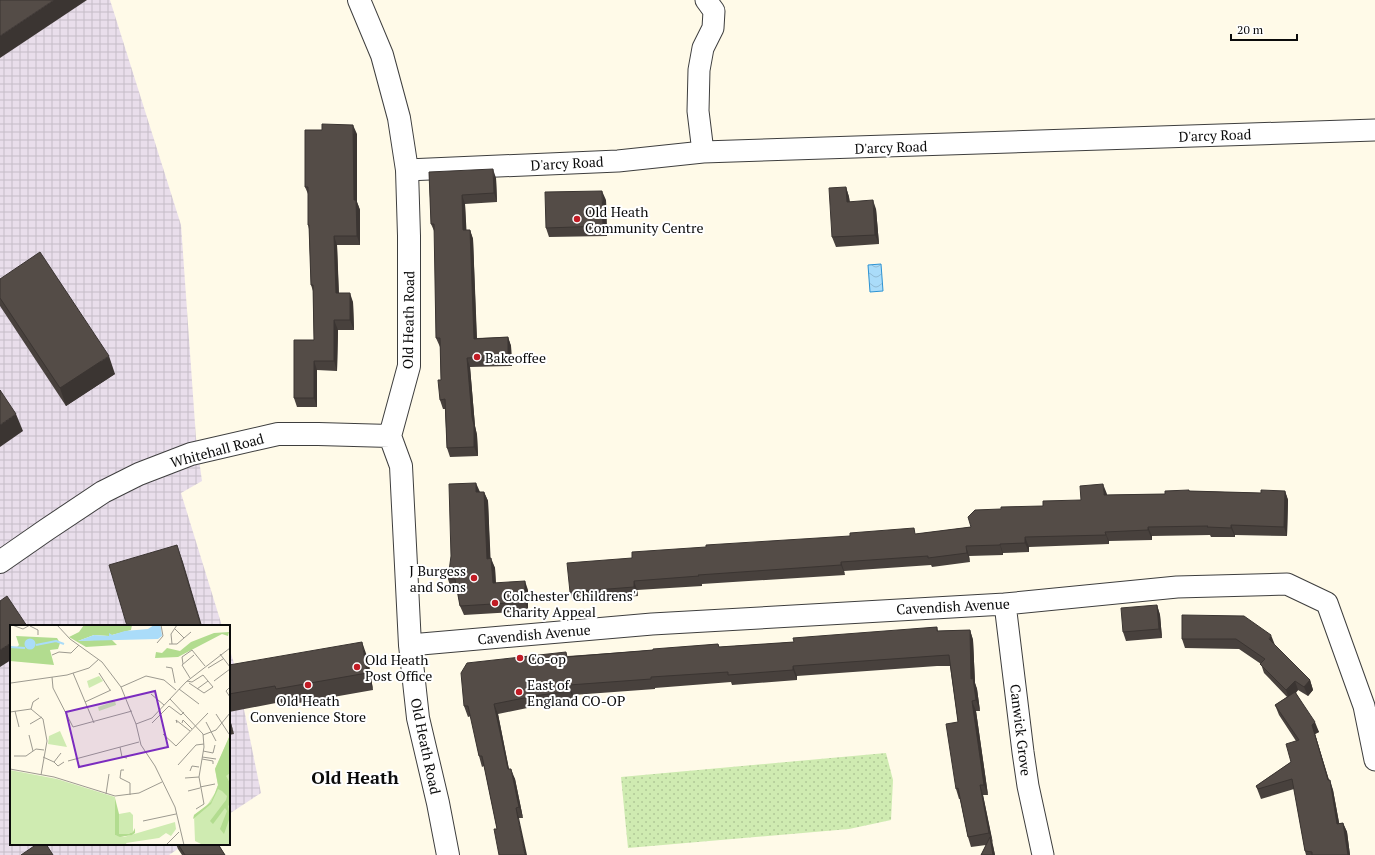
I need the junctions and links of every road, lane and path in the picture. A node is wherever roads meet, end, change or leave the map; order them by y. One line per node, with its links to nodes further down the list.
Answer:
1 (359, 0): 5 (street, Old Heath Road)
2 (706, 0): 4 (street)
3 (1375, 130): 4 (street, D'arcy Road)
4 (703, 152): 5 (street, D'arcy Road)
5 (407, 170): 6 (street, Old Heath Road)
6 (390, 436): 7 (street, Whitehall Road); 9 (street, Old Heath Road)
7 (0, 562)
8 (1005, 604): 9 (street, Cavendish Avenue); 10 (street, Cavendish Avenue); 12 (street, Canwick Grove)
9 (410, 645): 11 (street, Old Heath Road)
10 (1375, 760)
11 (448, 855)
12 (1044, 855)

